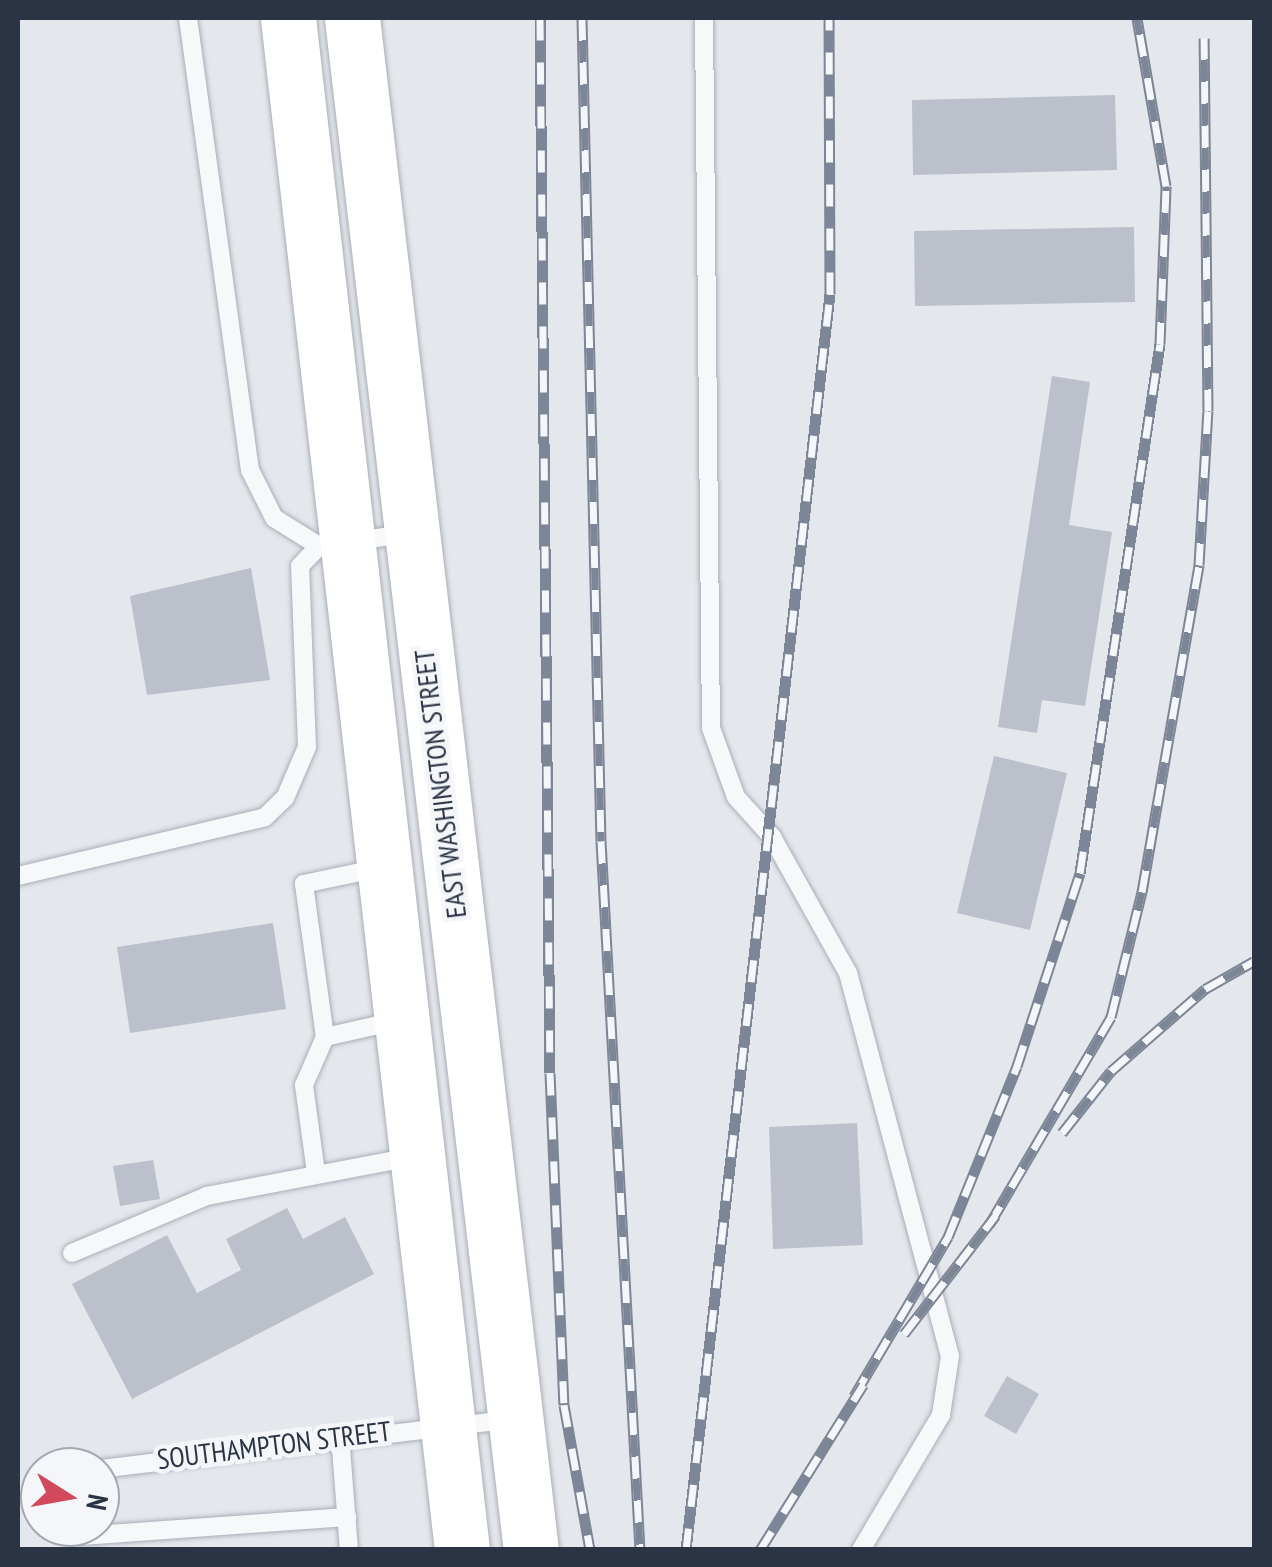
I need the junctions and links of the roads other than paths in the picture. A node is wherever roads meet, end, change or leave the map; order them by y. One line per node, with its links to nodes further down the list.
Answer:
1 (188, 18): 6 (lane)
2 (288, 18): 6 (highway)
3 (352, 18): 5 (highway, EAST WASHINGTON STREET)
4 (704, 18): 23 (lane)
5 (411, 534): 6 (lane); 14 (highway, EAST WASHINGTON STREET)
6 (333, 543): 7 (highway); 8 (lane)
7 (384, 866): 9 (highway); 10 (lane)
8 (18, 876)
9 (402, 1020): 10 (lane); 11 (highway)
10 (325, 1037): 12 (lane)
11 (417, 1156): 12 (lane); 15 (highway)
12 (316, 1173): 13 (lane)
13 (72, 1253)
14 (513, 1419): 15 (lane, SOUTHAMPTON STREET); 22 (highway, EAST WASHINGTON STREET)
15 (448, 1425): 16 (lane, SOUTHAMPTON STREET); 21 (highway)
16 (340, 1436): 17 (lane, SOUTHAMPTON STREET); 18 (lane)
17 (120, 1465)
18 (347, 1517): 19 (lane); 20 (lane)
19 (120, 1533)
20 (350, 1550)
21 (462, 1550)
22 (531, 1550)
23 (861, 1550)

